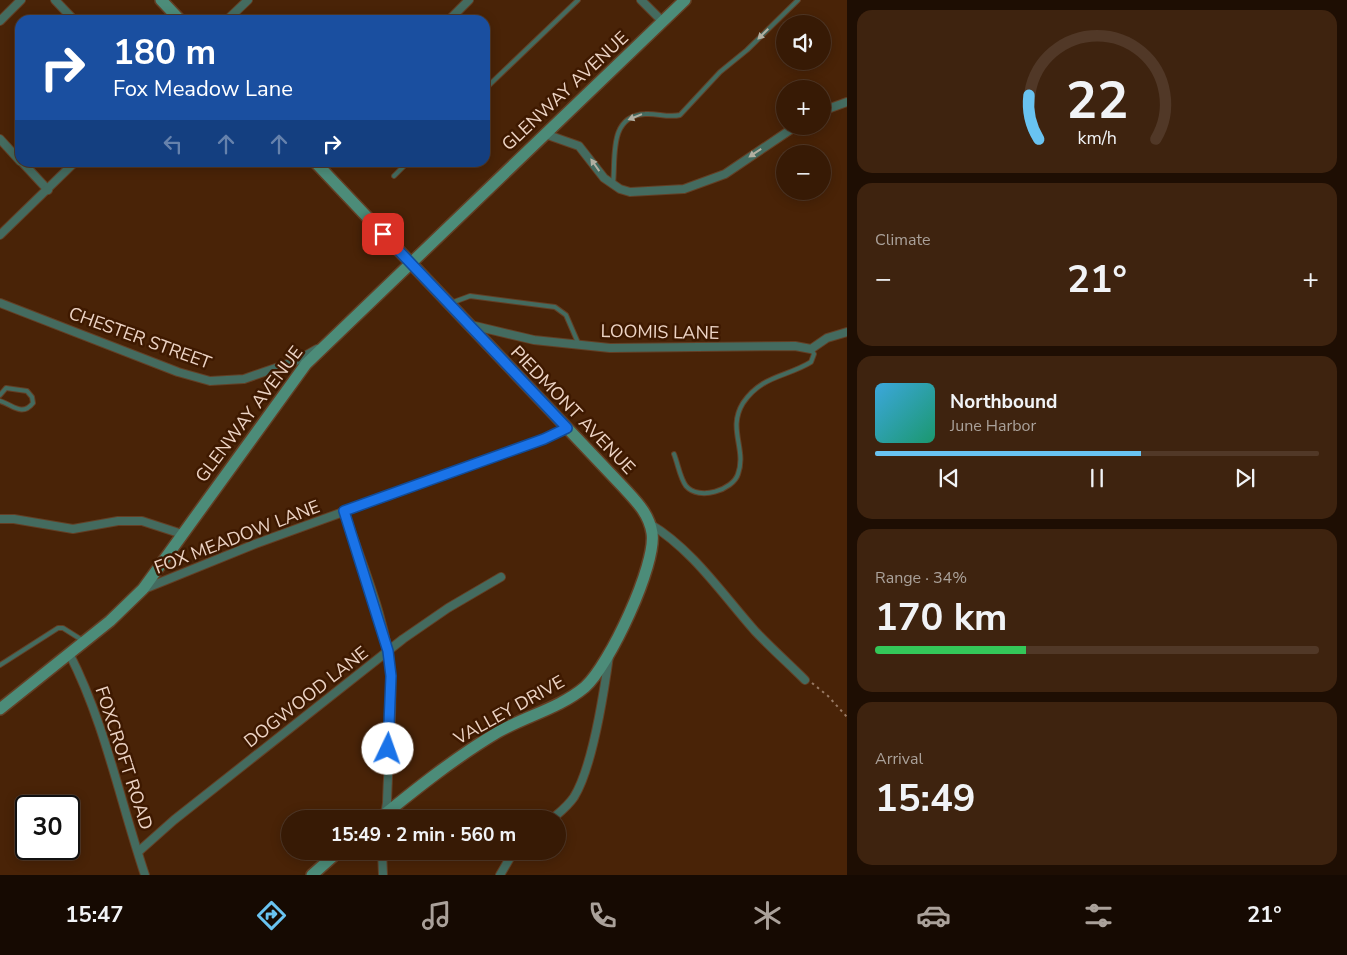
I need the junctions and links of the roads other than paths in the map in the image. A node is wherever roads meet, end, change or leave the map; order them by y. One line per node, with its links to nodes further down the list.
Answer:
1 (21, 0): 14 (street)
2 (55, 0): 10 (street)
3 (161, 0): 11 (street)
4 (248, 0): 12 (street)
5 (469, 0): 13 (street)
6 (578, 0): 16 (lane)
7 (641, 0): 15 (street)
8 (798, 0): 28 (lane, one-way to 28)
9 (687, 1): 15 (street, GLENWAY AVENUE)
10 (69, 15)
11 (175, 15)
12 (232, 15)
13 (454, 15)
14 (0, 20)
15 (663, 22): 19 (street, GLENWAY AVENUE)
16 (490, 84)
17 (847, 102): 18 (street)
18 (831, 108)
19 (545, 134): 28 (street, one-way to 19); 31 (street, GLENWAY AVENUE)
20 (783, 135): 28 (street, one-way to 28)
21 (0, 140): 22 (street)
22 (15, 156)
23 (26, 167): 29 (street)
24 (70, 167): 29 (street)
25 (320, 167): 31 (street, PIEDMONT AVENUE)
26 (403, 167): 27 (lane)
27 (394, 176)
28 (613, 184)
29 (48, 190): 30 (street)
30 (0, 234)
31 (410, 263): 33 (street, PIEDMONT AVENUE); 36 (street, GLENWAY AVENUE)
32 (0, 303): 36 (street, CHESTER STREET)
33 (449, 304): 34 (street, PIEDMONT AVENUE); 37 (lane)
34 (469, 325): 37 (street, LOOMIS LANE); 41 (street, PIEDMONT AVENUE)
35 (847, 332): 38 (street)
36 (326, 345): 46 (street, GLENWAY AVENUE)
37 (580, 345): 38 (street, LOOMIS LANE)
38 (811, 349): 42 (lane)
39 (0, 395): 40 (lane)
40 (0, 401)
41 (567, 428): 43 (street, FOX MEADOW LANE); 45 (street, PIEDMONT AVENUE)
42 (674, 454)
43 (344, 511): 48 (street, FOX MEADOW LANE); 50 (street)
44 (0, 519): 46 (street)
45 (650, 524): 52 (street, VALLEY DRIVE); 54 (street, PIEDMONT AVENUE)
46 (182, 534): 48 (street, GLENWAY AVENUE)
47 (501, 577): 50 (street, DOGWOOD LANE)
48 (143, 589): 49 (street, GLENWAY AVENUE)
49 (84, 642): 51 (street, GLENWAY AVENUE); 53 (lane)
50 (388, 651): 56 (street); 59 (street, DOGWOOD LANE)
51 (69, 653): 55 (street, GLENWAY AVENUE); 59 (street, FOXCROFT ROAD)
52 (609, 654): 57 (street, VALLEY DRIVE); 58 (street)
53 (0, 666)
54 (805, 680)
55 (0, 709)
56 (383, 810)
57 (391, 810)
58 (561, 810)
59 (138, 852): 63 (street, FOXCROFT ROAD)
60 (330, 860): 64 (street)
61 (383, 860): 65 (street)
62 (509, 860): 66 (street)
63 (144, 875)
64 (312, 875)
65 (384, 875)
66 (500, 875)

